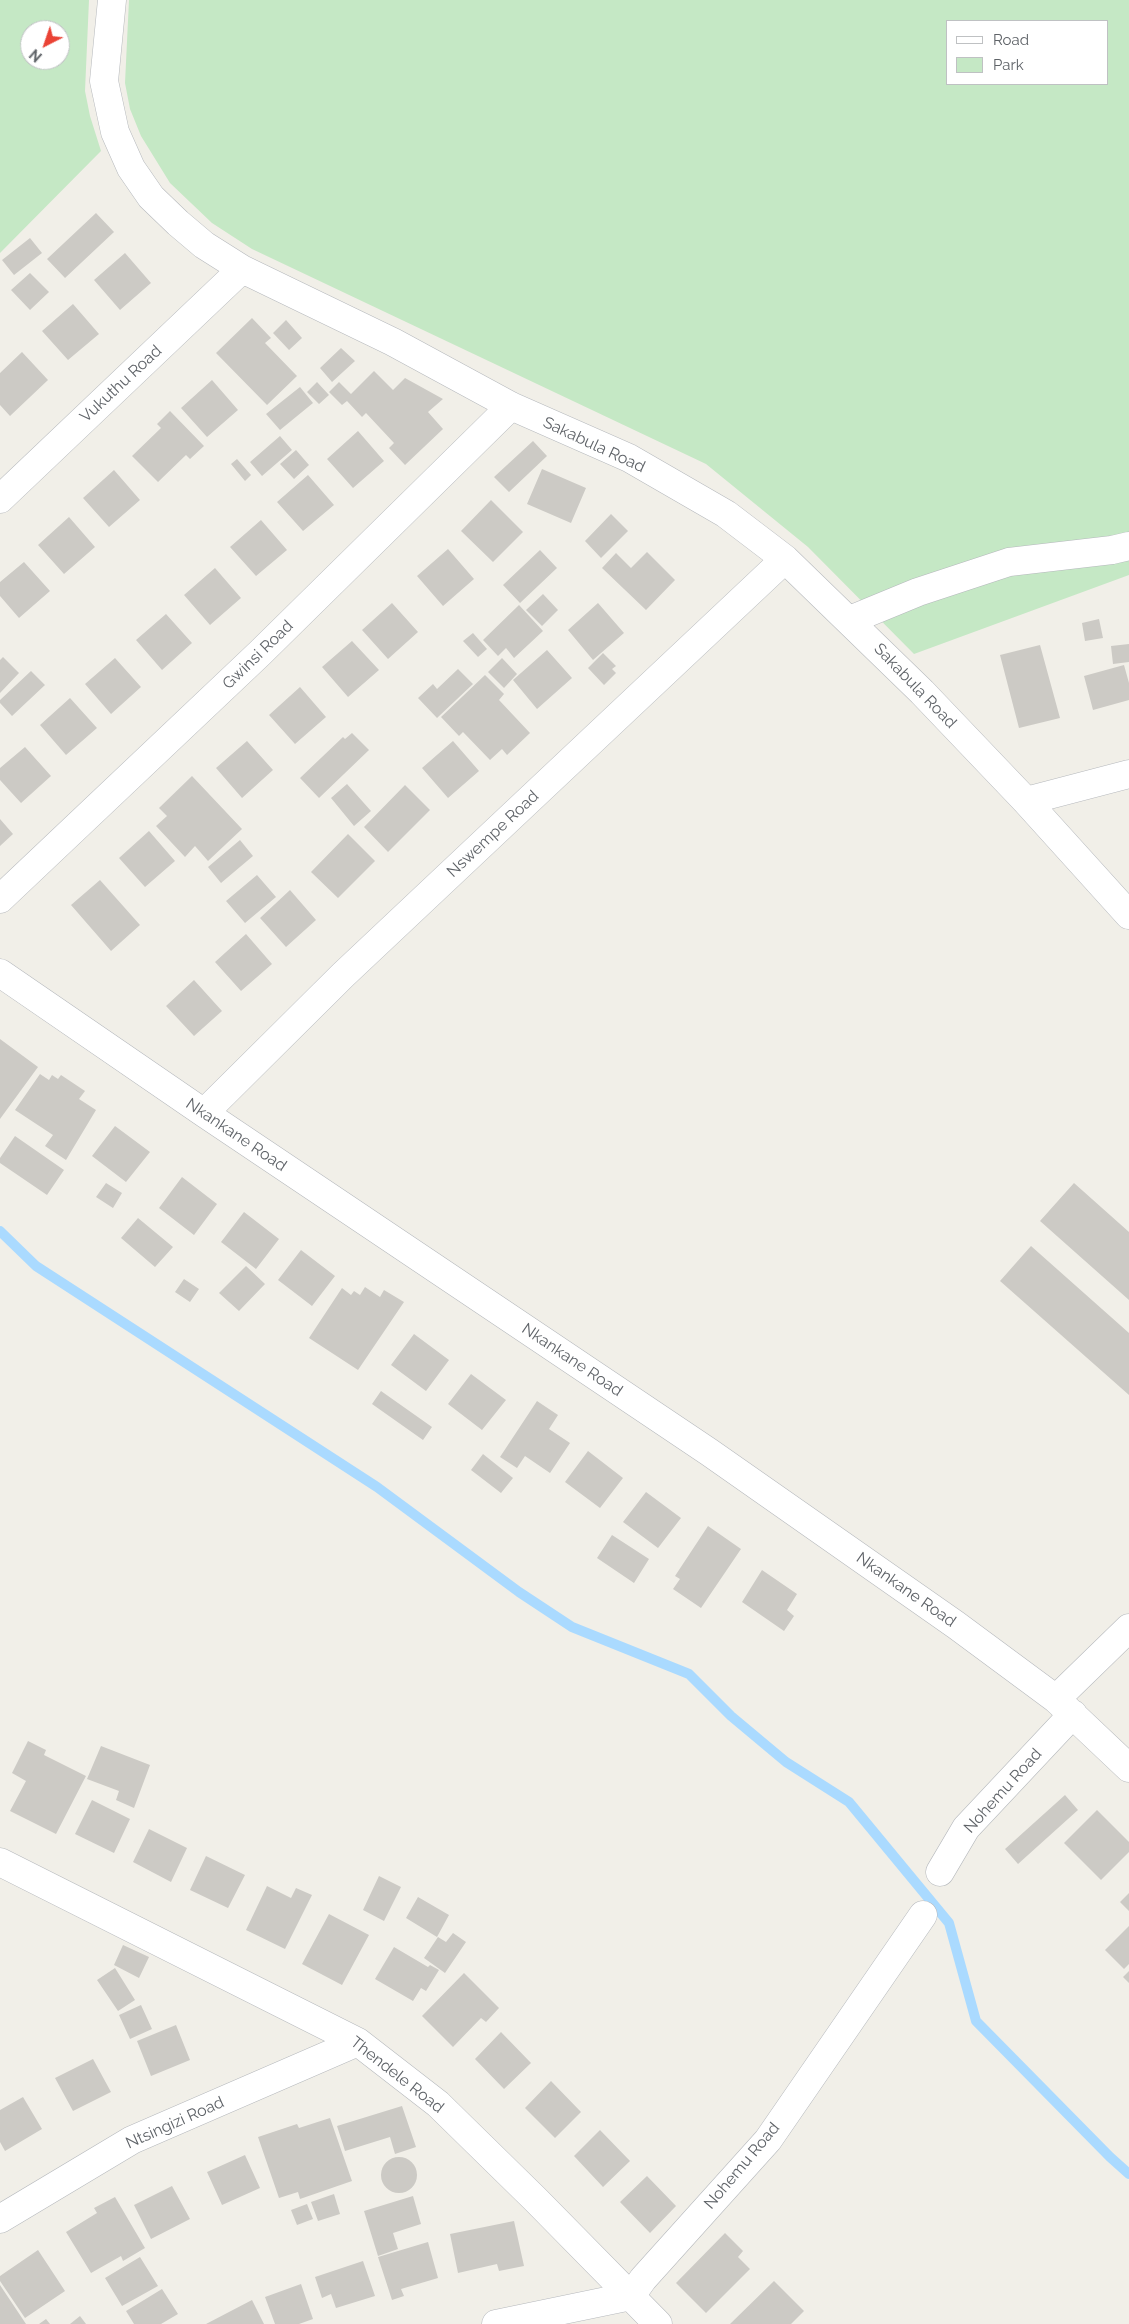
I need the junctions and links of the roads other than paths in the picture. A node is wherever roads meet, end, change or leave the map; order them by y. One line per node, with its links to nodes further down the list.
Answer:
1 (112, 0): 2 (street, Sakabula Road)
2 (242, 269): 3 (street, Sakabula Road); 4 (street, Vukuthu Road)
3 (511, 406): 6 (street, Sakabula Road); 10 (street, Gwinsi Road)
4 (0, 499)
5 (1129, 546): 7 (street)
6 (785, 559): 7 (street, Sakabula Road); 13 (street, Nswempe Road)
7 (850, 620): 9 (street, Sakabula Road)
8 (1129, 774): 9 (street)
9 (1026, 801): 11 (street, Sakabula Road)
10 (0, 899)
11 (1129, 915)
12 (0, 973): 13 (street, Nkankane Road)
13 (204, 1113): 15 (street, Nkankane Road)
14 (1129, 1628): 15 (street, Nohemu Road)
15 (1064, 1707): 16 (street, Nkankane Road); 18 (street, Nohemu Road)
16 (1129, 1768)
17 (0, 1862): 20 (street, Thendele Road)
18 (940, 1872)
19 (923, 1915): 22 (street, Nohemu Road)
20 (358, 2042): 21 (street, Ntsingizi Road); 22 (street, Thendele Road)
21 (0, 2219)
22 (631, 2296): 23 (street); 24 (street, Thendele Road)
23 (496, 2324)
24 (658, 2324)

